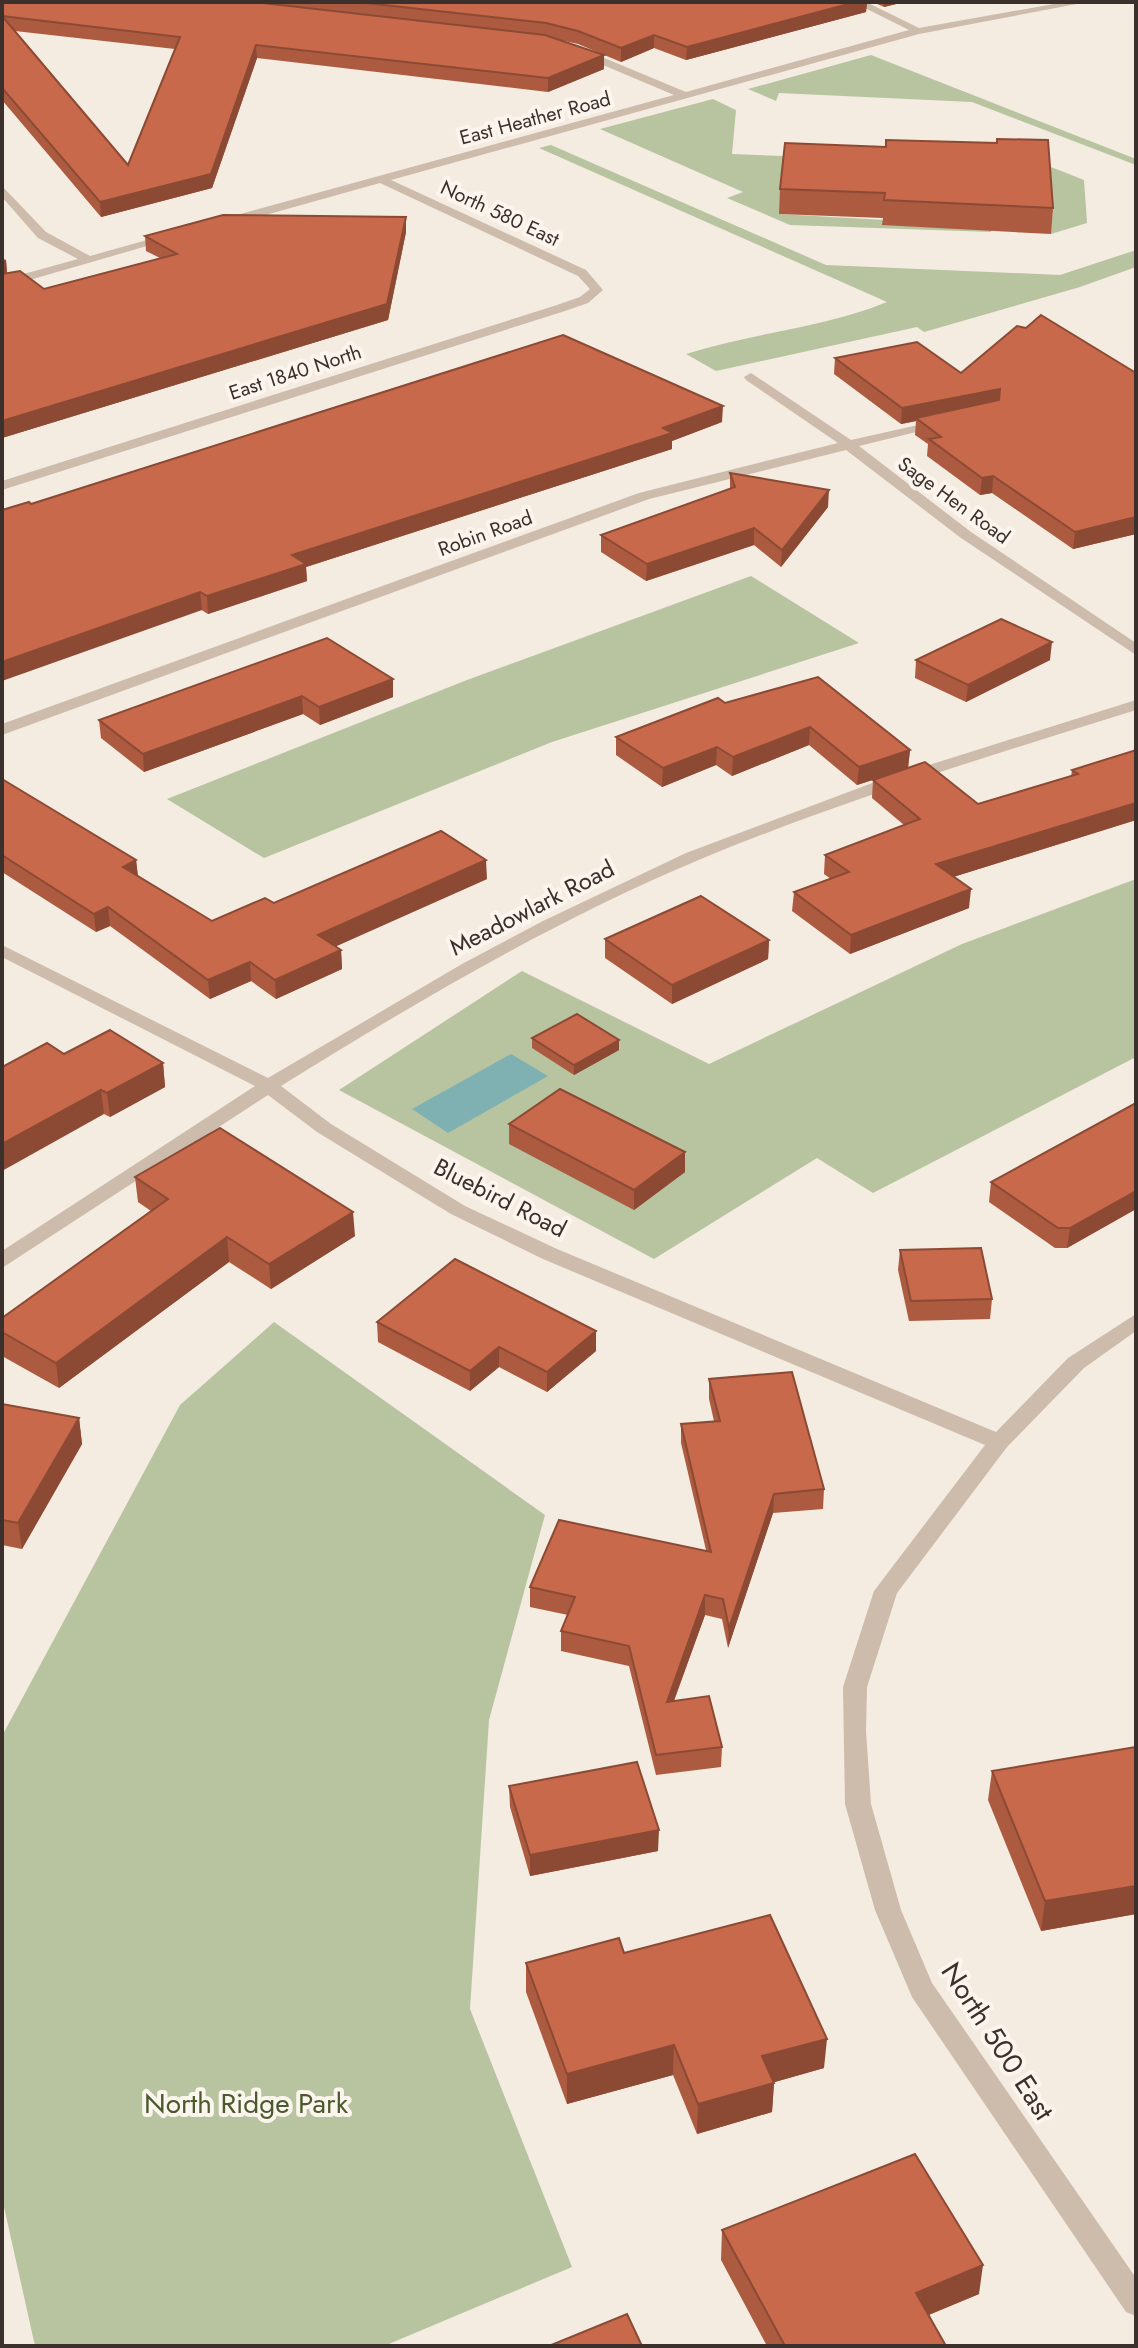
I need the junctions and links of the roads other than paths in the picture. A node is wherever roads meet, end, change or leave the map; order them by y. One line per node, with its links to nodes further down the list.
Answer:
1 (858, 2): 3 (street)
2 (1082, 2): 3 (street, East Heather Road)
3 (918, 31): 5 (street, East Heather Road)
4 (573, 49): 5 (street)
5 (684, 95): 6 (street, East Heather Road)
6 (380, 179): 8 (street, East Heather Road); 12 (street, North 580 East)
7 (2, 190): 10 (street)
8 (207, 227)
9 (178, 235): 10 (street)
10 (88, 260): 11 (street)
11 (2, 284)
12 (597, 290): 16 (street, East 1840 North)
13 (751, 377): 15 (street, Sage Hen Road)
14 (962, 417): 15 (street, Robin Road)
15 (846, 443): 17 (street, Sage Hen Road); 19 (street, Robin Road)
16 (2, 486)
17 (1136, 650)
18 (1136, 705): 21 (street, Meadowlark Road)
19 (2, 730)
20 (2, 950): 21 (street, Bluebird Road)
21 (269, 1086): 22 (street, Meadowlark Road); 24 (street, Bluebird Road)
22 (2, 1261)
23 (1136, 1321): 24 (street, North 500 East)
24 (999, 1442): 25 (street, North 500 East)
25 (1136, 2303)

